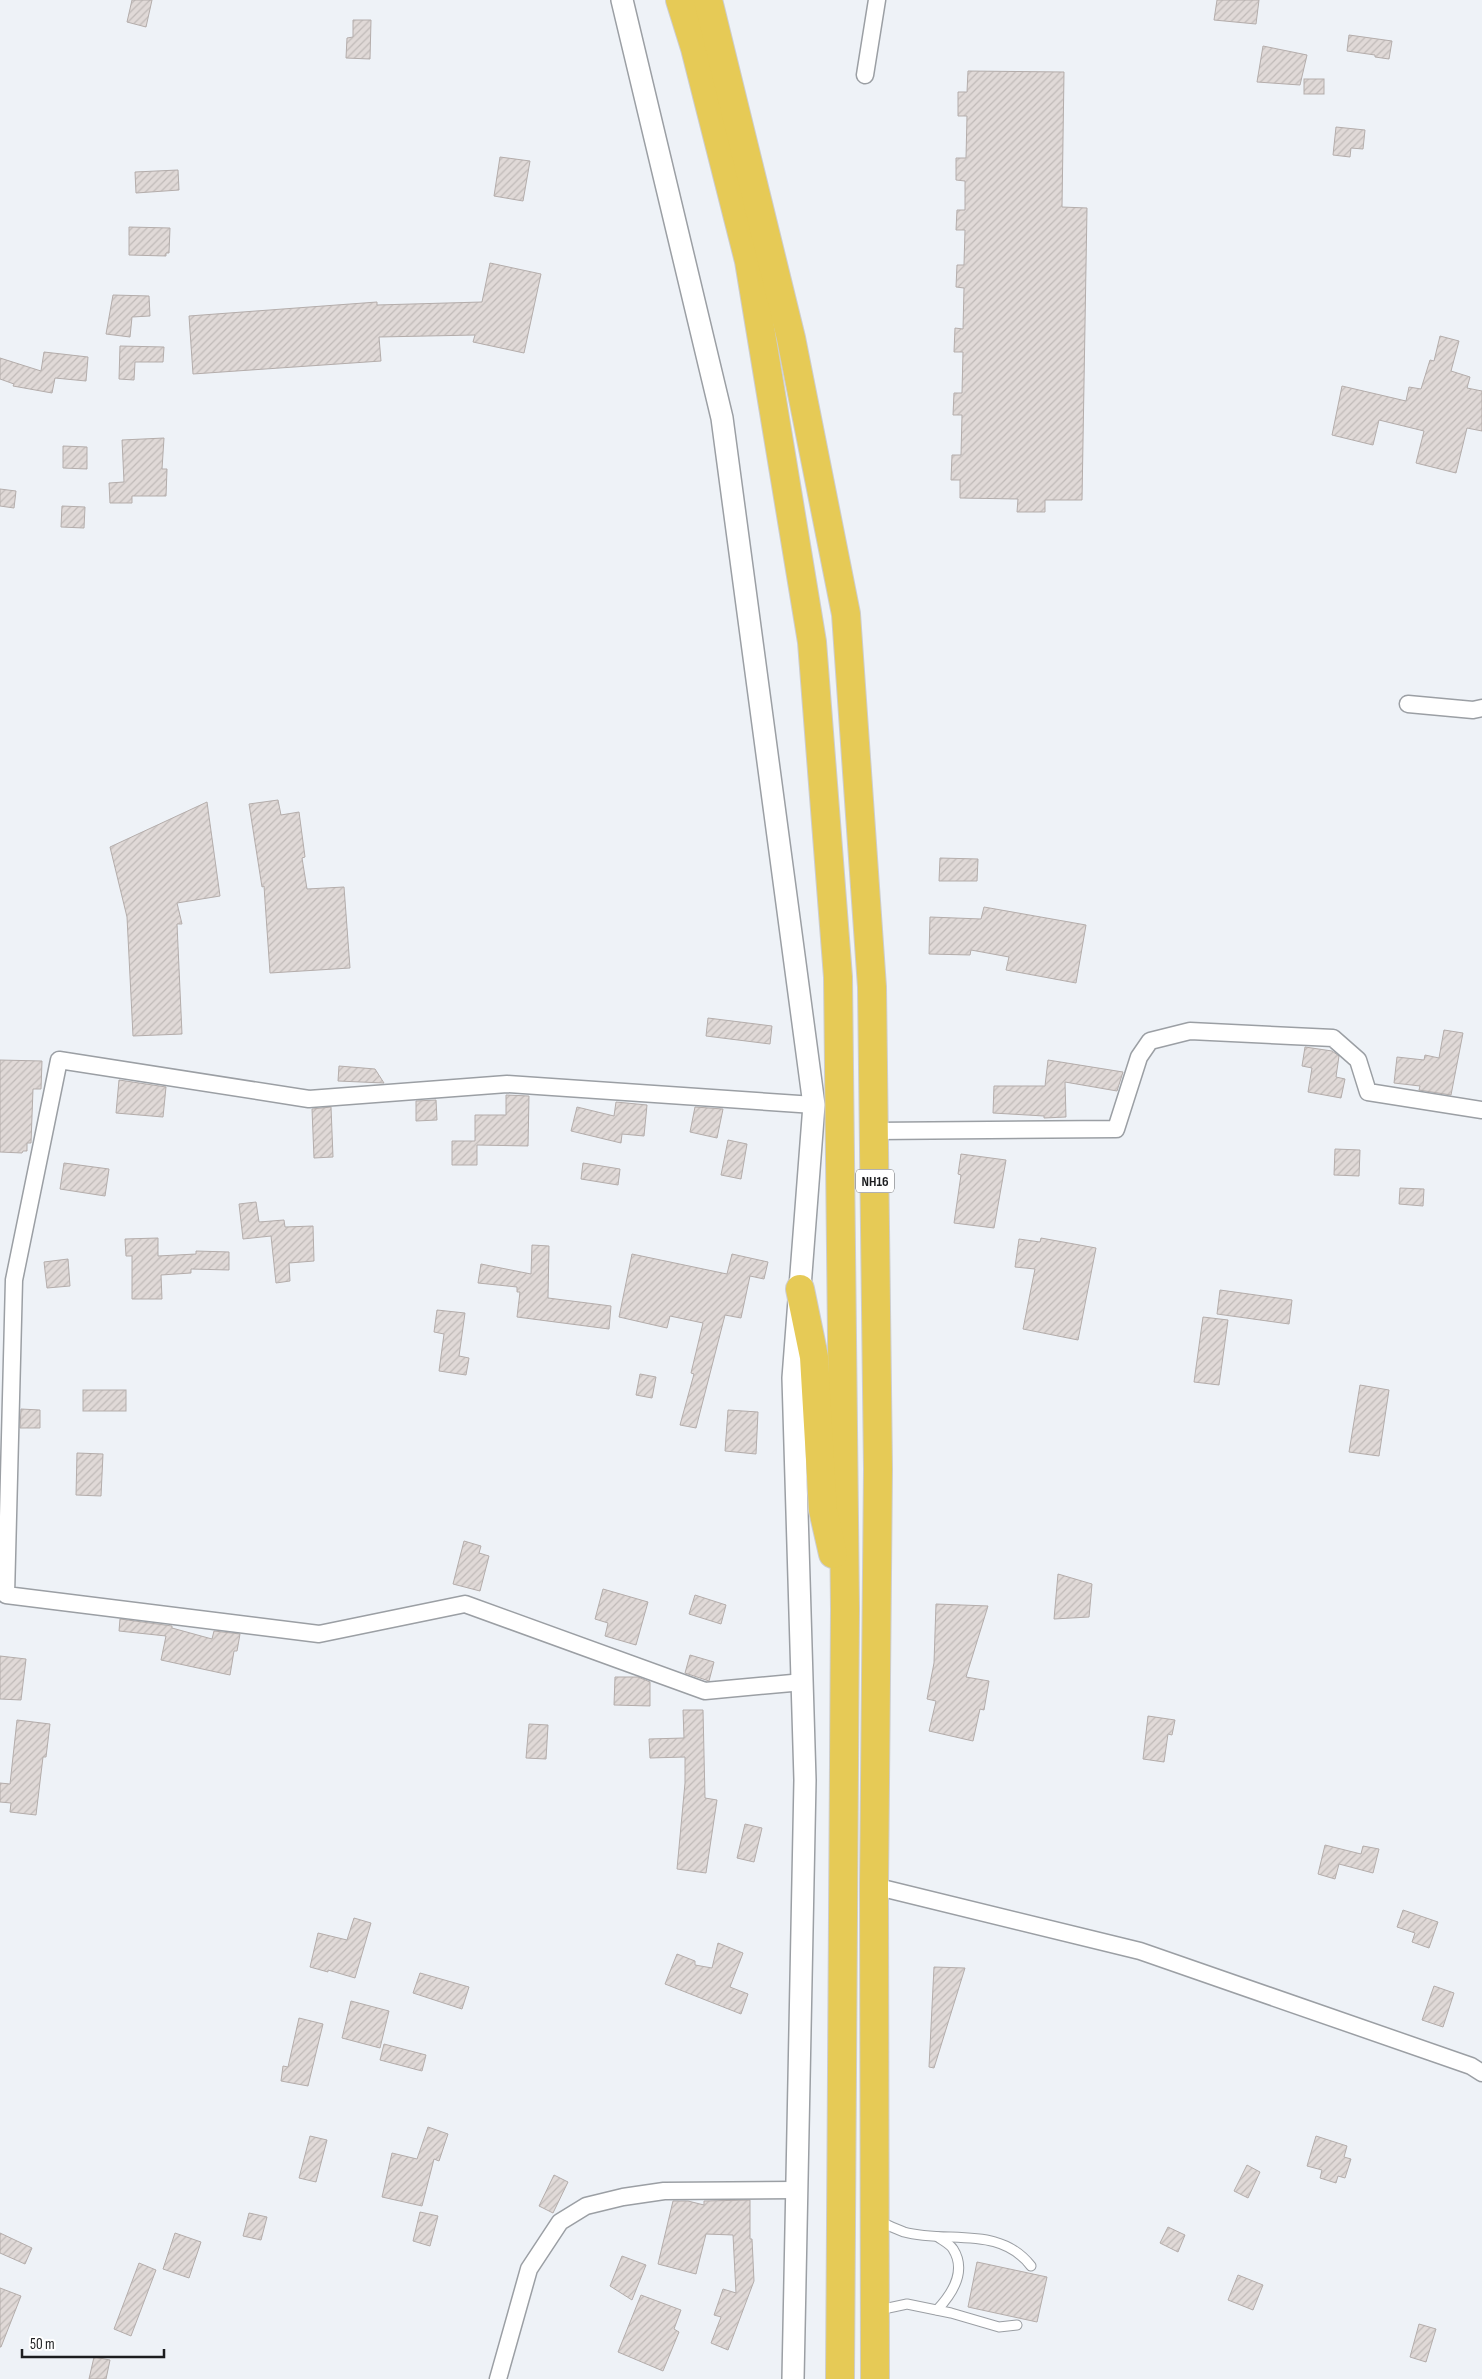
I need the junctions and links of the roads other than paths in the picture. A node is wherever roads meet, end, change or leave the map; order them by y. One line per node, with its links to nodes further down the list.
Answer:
1 (622, 0): 8 (street)
2 (680, 0): 13 (highway, NH16)
3 (708, 0): 10 (highway, NH16)
4 (877, 0): 5 (street)
5 (865, 75)
6 (1408, 704): 7 (street)
7 (1482, 708)
8 (814, 1105): 11 (street); 12 (street)
9 (1482, 1110): 10 (street)
10 (874, 1131): 15 (highway, NH16)
11 (800, 1289): 13 (highway); 14 (street)
12 (3, 1596): 14 (street)
13 (845, 1609): 26 (highway, NH16)
14 (803, 1682): 17 (street)
15 (874, 1886): 16 (street); 18 (highway, NH16)
16 (1482, 2074)
17 (796, 2190): 24 (street); 25 (street)
18 (874, 2219): 19 (lane); 22 (highway, NH16)
19 (938, 2236): 20 (lane); 21 (lane)
20 (1031, 2266)
21 (937, 2310): 22 (lane); 23 (lane)
22 (874, 2312): 27 (highway, NH16)
23 (1017, 2324)
24 (498, 2379)
25 (792, 2379)
26 (840, 2379)
27 (874, 2379)

